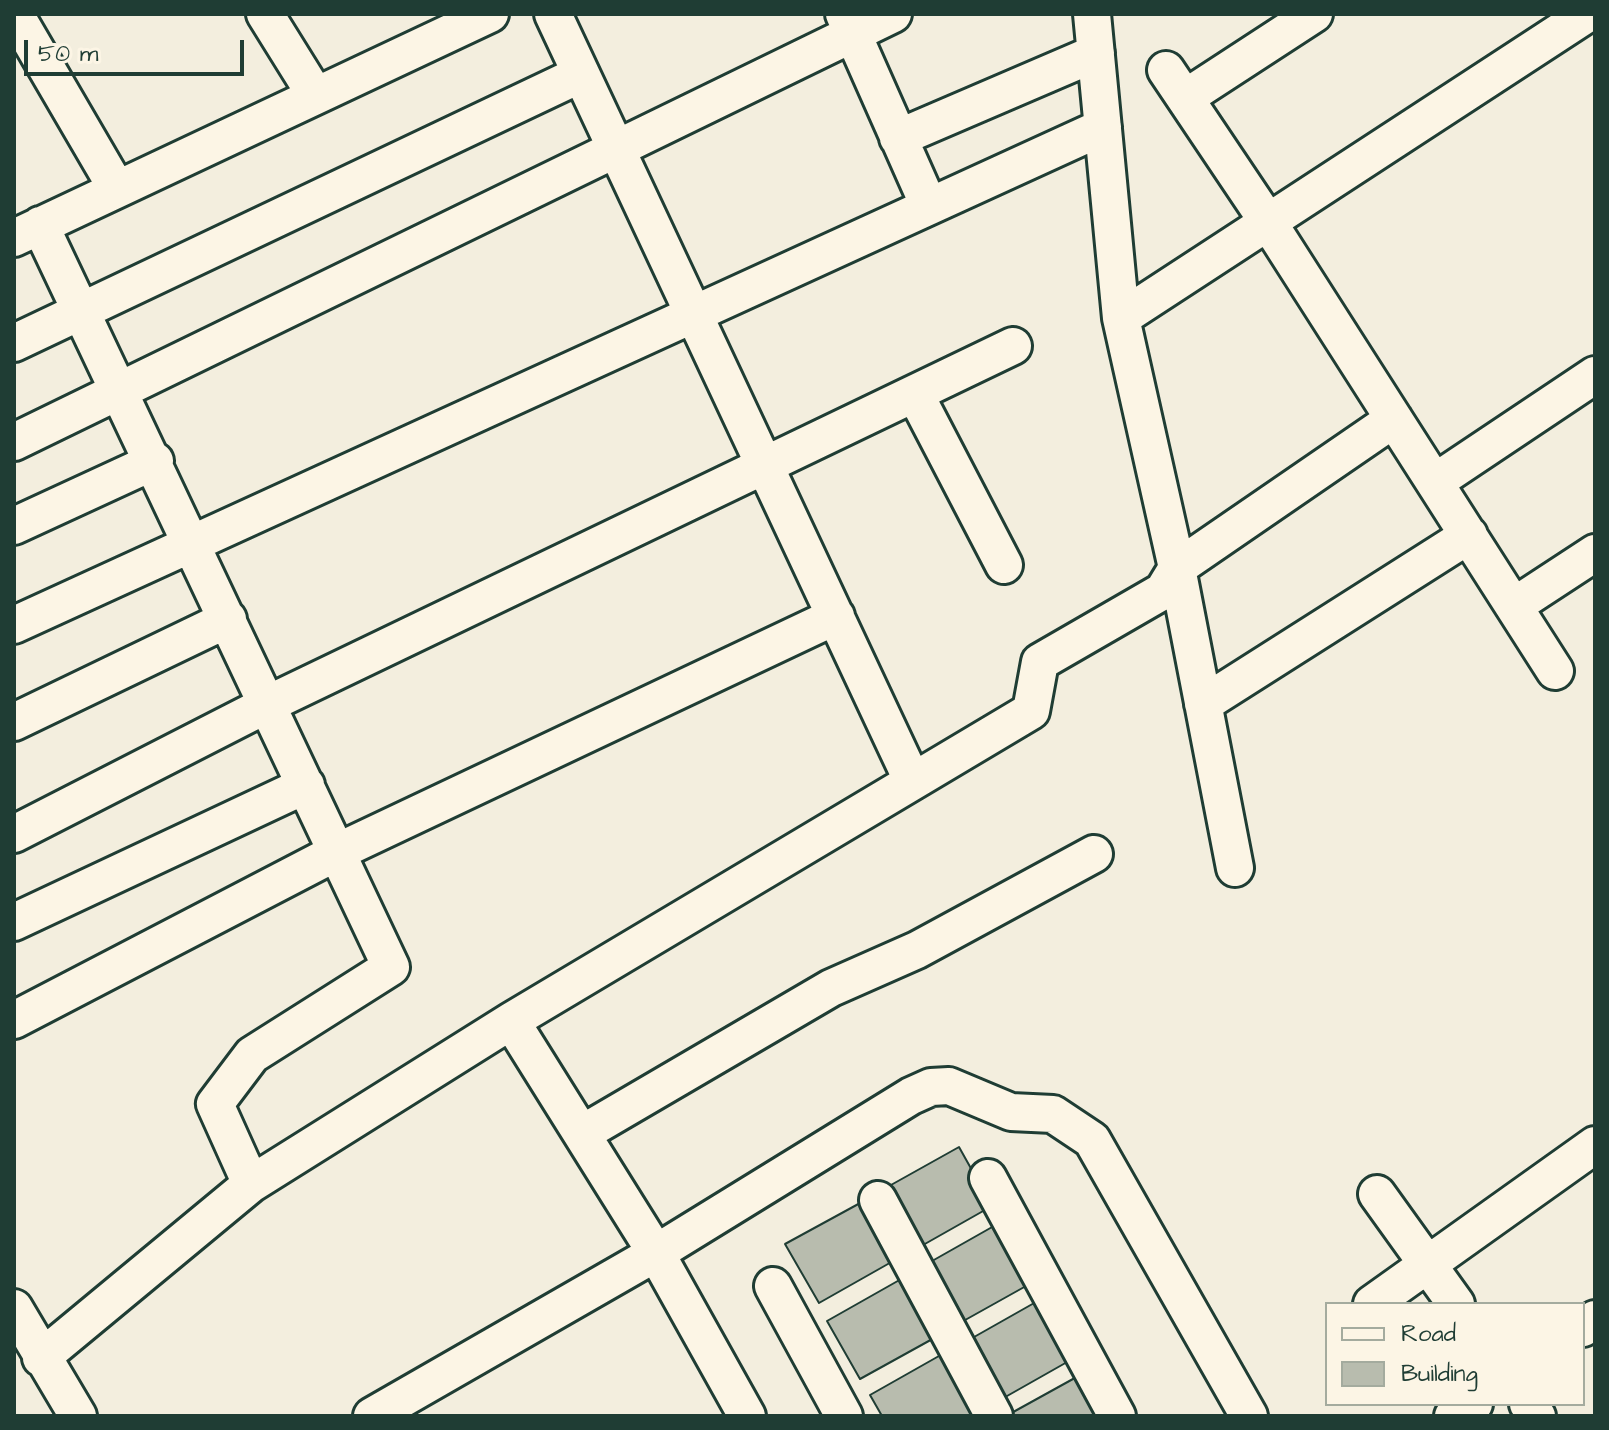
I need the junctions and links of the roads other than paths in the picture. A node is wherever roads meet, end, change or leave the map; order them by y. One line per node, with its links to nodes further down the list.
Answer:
1 (265, 14): 13 (street)
2 (490, 14): 8 (street)
3 (553, 14): 12 (street)
4 (893, 14): 9 (street)
5 (1092, 14): 11 (street)
6 (1314, 14): 19 (street)
7 (1587, 14): 19 (street)
8 (450, 22): 13 (street)
9 (848, 24): 15 (street); 16 (street)
10 (19, 32): 17 (street)
11 (1096, 53): 14 (street); 15 (street)
12 (581, 74): 16 (street); 21 (street)
13 (316, 96): 17 (street)
14 (1103, 127): 18 (street); 23 (street)
15 (898, 138): 18 (street)
16 (615, 147): 22 (street); 27 (street)
17 (117, 189): 20 (street)
18 (929, 206): 22 (street)
19 (1268, 222): 23 (street); 29 (street)
20 (27, 231): 21 (street)
21 (82, 310): 24 (street); 27 (street)
22 (693, 312): 32 (street); 36 (street)
23 (1121, 318): 39 (street)
24 (14, 343)
25 (1013, 346): 28 (street)
26 (1595, 375): 33 (street)
27 (121, 389): 30 (street); 31 (street)
28 (915, 394): 32 (street); 38 (street)
29 (1394, 419): 33 (street); 39 (street)
30 (14, 442)
31 (155, 461): 34 (street); 36 (street)
32 (765, 467): 41 (street); 45 (street)
33 (1435, 482): 35 (street)
34 (14, 526)
35 (1469, 535): 40 (street); 46 (street)
36 (193, 542): 42 (street); 43 (street)
37 (1595, 553): 40 (street)
38 (1004, 565)
39 (1177, 568): 46 (street); 48 (street)
40 (1514, 606): 44 (street)
41 (836, 616): 48 (street); 51 (street)
42 (228, 619): 45 (street); 47 (street)
43 (14, 625)
44 (1555, 671)
45 (268, 704): 49 (street); 50 (street)
46 (1203, 704): 53 (street)
47 (14, 722)
48 (912, 780): 56 (street)
49 (306, 785): 51 (street); 54 (street)
50 (14, 834)
51 (337, 852): 55 (street); 60 (street)
52 (1094, 854): 57 (street)
53 (1235, 868)
54 (14, 922)
55 (14, 1020)
56 (511, 1021): 57 (street); 60 (street)
57 (583, 1133): 63 (street)
58 (1595, 1145): 64 (street)
59 (988, 1178): 76 (street)
60 (251, 1184): 69 (street)
61 (1377, 1194): 64 (street)
62 (878, 1200): 75 (street)
63 (656, 1253): 72 (street); 73 (street); 77 (street)
64 (1428, 1266): 66 (street); 67 (street)
65 (773, 1286): 74 (street)
66 (1375, 1302)
67 (1455, 1302)
68 (14, 1308): 69 (street)
69 (41, 1358): 71 (street)
70 (1470, 1406): 78 (street)
71 (70, 1413)
72 (744, 1415)
73 (372, 1416)
74 (844, 1416)
75 (994, 1416)
76 (1117, 1416)
77 (1249, 1416)
78 (1453, 1416)

